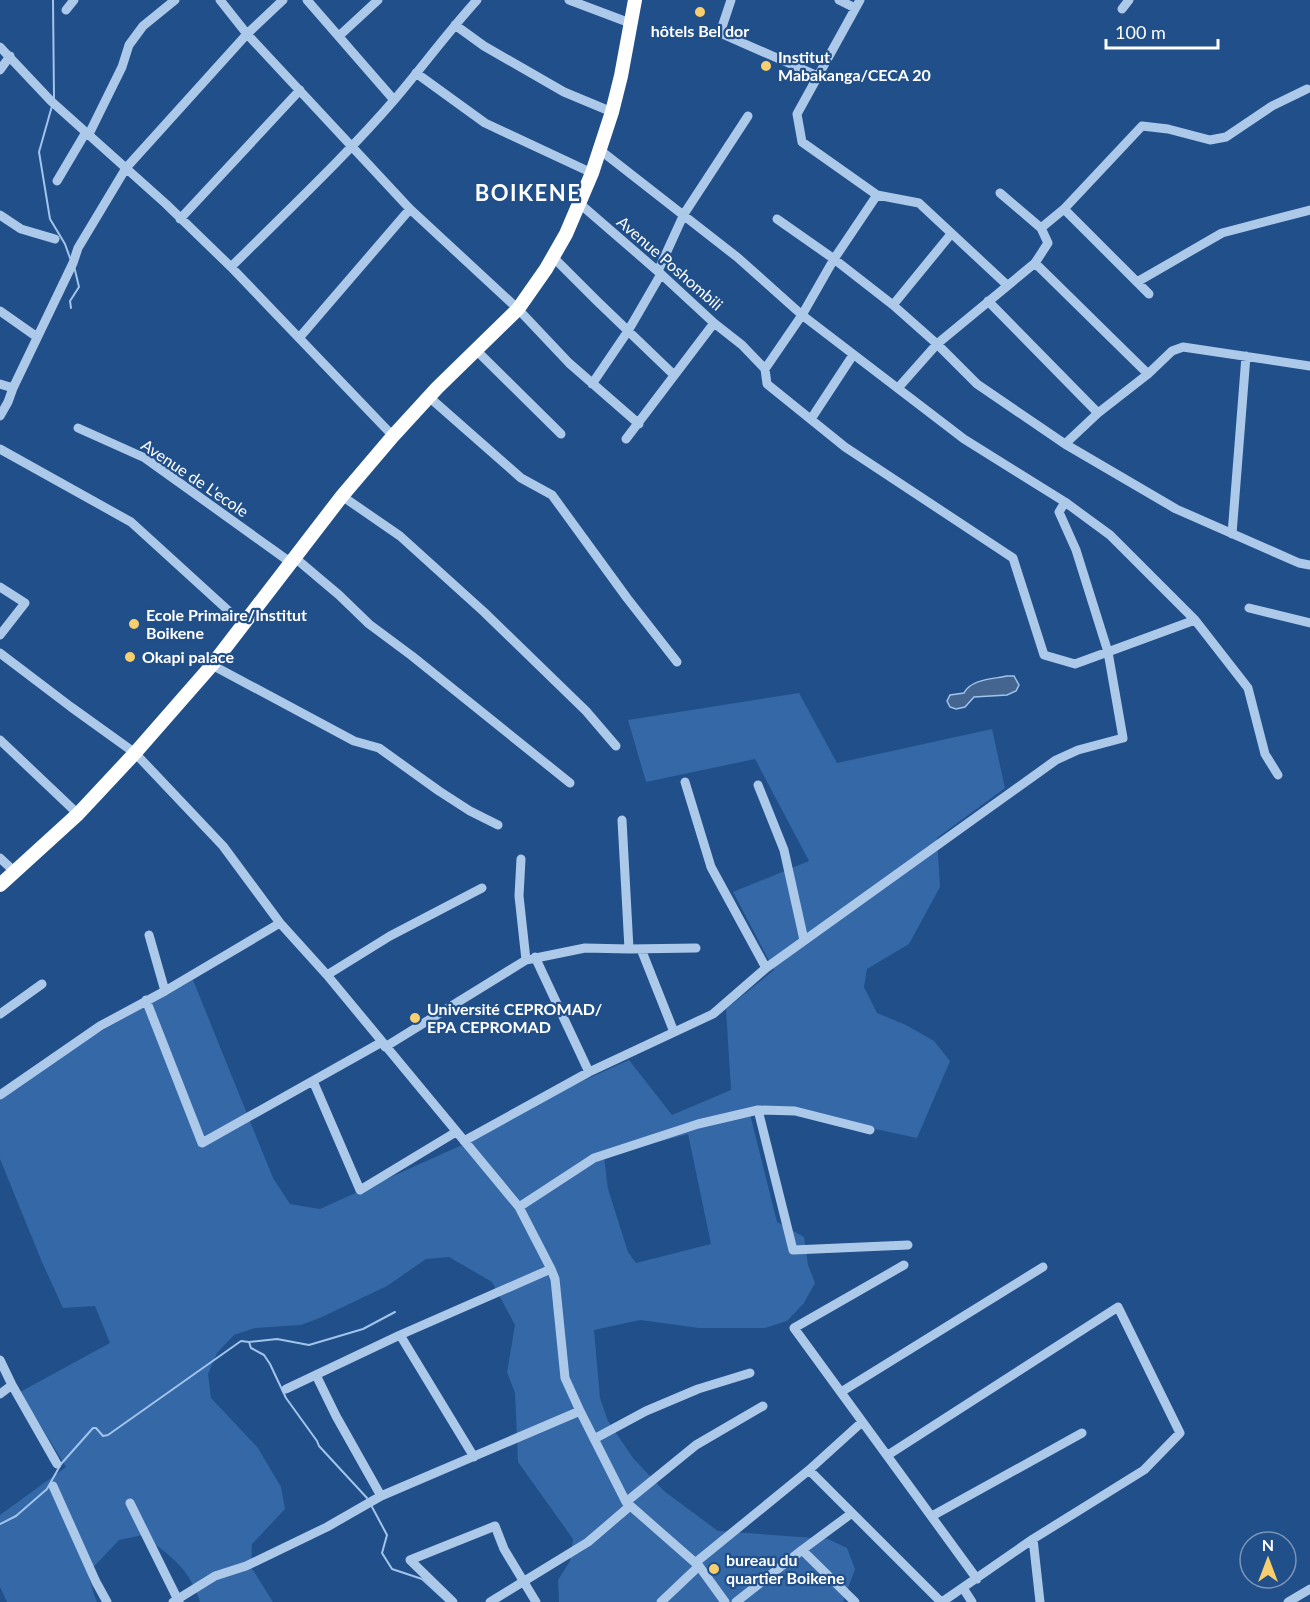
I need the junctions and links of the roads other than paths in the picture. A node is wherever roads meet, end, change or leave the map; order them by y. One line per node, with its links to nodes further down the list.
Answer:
1 (74, 0): 16 (street)
2 (176, 0): 31 (street)
3 (219, 0): 19 (street)
4 (283, 0): 19 (street)
5 (307, 0): 20 (street)
6 (378, 0): 20 (street)
7 (477, 0): 18 (street)
8 (569, 0): 17 (street)
9 (634, 0): 17 (highway)
10 (720, 0): 13 (street)
11 (839, 0): 14 (street)
12 (1129, 0): 15 (street)
13 (730, 2): 25 (street)
14 (858, 4): 25 (street)
15 (1122, 9)
16 (66, 10)
17 (630, 23): 29 (highway)
18 (455, 25): 24 (street); 29 (street)
19 (247, 34): 27 (street); 34 (street)
20 (339, 36): 28 (street)
21 (0, 47): 22 (street)
22 (10, 56): 23 (street); 31 (street)
23 (0, 70)
24 (416, 72): 28 (street); 35 (street)
25 (818, 76): 38 (street)
26 (1307, 88): 40 (street)
27 (300, 90): 32 (street); 45 (street)
28 (394, 100): 32 (street)
29 (612, 112): 33 (highway)
30 (748, 116): 43 (street)
31 (87, 133): 34 (street); 36 (street)
32 (352, 146): 41 (street); 53 (street)
33 (600, 150): 35 (highway); 43 (street)
34 (126, 168): 45 (street); 65 (street)
35 (592, 173): 39 (highway)
36 (57, 180)
37 (1000, 193): 47 (street)
38 (877, 195): 48 (street); 51 (street)
39 (579, 203): 50 (highway); 54 (street, Avenue Poshombili)
40 (1064, 208): 47 (street); 55 (street)
41 (410, 209): 60 (street); 66 (street)
42 (1310, 210): 55 (street)
43 (684, 214): 54 (street); 62 (street)
44 (0, 215): 49 (street)
45 (180, 219): 53 (street)
46 (777, 219): 51 (street)
47 (1041, 228): 52 (street)
48 (951, 234): 56 (street); 59 (street)
49 (55, 239)
50 (553, 257): 60 (highway); 64 (street)
51 (834, 258): 59 (street); 62 (street)
52 (1035, 263): 56 (street); 73 (street)
53 (231, 267): 66 (street)
54 (659, 272): 63 (street, Avenue Poshombili); 64 (street)
55 (1137, 282): 57 (street)
56 (1007, 285): 58 (street)
57 (1149, 294)
58 (988, 301): 67 (street); 80 (street)
59 (893, 305): 67 (street)
60 (518, 309): 68 (highway); 76 (street)
61 (0, 311): 65 (street)
62 (802, 315): 69 (street); 72 (street)
63 (714, 323): 72 (street, Avenue Poshombili); 74 (street)
64 (628, 331): 74 (street); 76 (street)
65 (37, 337): 77 (street)
66 (299, 338): 86 (street)
67 (938, 344): 78 (street); 88 (street)
68 (476, 350): 79 (highway); 85 (street)
69 (853, 355): 78 (street); 82 (street)
70 (1245, 356): 71 (street); 73 (street); 92 (street)
71 (1310, 366)
72 (765, 369): 82 (street, Avenue Poshombili)
73 (1148, 374): 80 (street)
74 (674, 375): 83 (street)
75 (0, 384): 77 (street)
76 (592, 384): 83 (street)
77 (13, 388): 81 (street)
78 (898, 388): 91 (street)
79 (429, 397): 86 (highway); 103 (street)
80 (1098, 413): 88 (street)
81 (0, 416)
82 (811, 419): 101 (street, Avenue Poshombili)
83 (639, 424): 87 (street)
84 (78, 428): 93 (street, Avenue de L'ecole)
85 (561, 434)
86 (393, 436): 90 (highway)
87 (626, 439)
88 (1065, 444): 92 (street)
89 (0, 449): 99 (street)
90 (342, 496): 93 (highway); 106 (street)
91 (1065, 502): 97 (street); 101 (street)
92 (1232, 534): 94 (street)
93 (292, 560): 99 (highway); 110 (street, Avenue de L'ecole)
94 (1310, 565)
95 (0, 587): 100 (street)
96 (1249, 608): 98 (street)
97 (1195, 620): 101 (street); 108 (street)
98 (1310, 623)
99 (243, 624): 104 (highway)
100 (0, 635)
101 (1108, 652): 122 (street)
102 (0, 653): 107 (street)
103 (677, 662)
104 (212, 665): 107 (highway); 114 (street)
105 (0, 740): 112 (street)
106 (616, 746)
107 (135, 753): 112 (highway); 120 (street)
108 (1278, 775)
109 (685, 782): 127 (street)
110 (570, 783)
111 (758, 786): 122 (street)
112 (78, 814): 117 (highway)
113 (622, 820): 125 (street)
114 (498, 825)
115 (0, 858): 117 (street)
116 (521, 859): 126 (street)
117 (15, 872): 118 (highway)
118 (0, 885)
119 (482, 888): 128 (street)
120 (280, 923): 128 (street); 130 (street)
121 (149, 935): 130 (street)
122 (804, 940): 127 (street)
123 (696, 948): 124 (street)
124 (641, 949): 125 (street); 133 (street)
125 (629, 950): 126 (street)
126 (531, 959): 134 (street); 135 (street)
127 (766, 968): 133 (street)
128 (327, 975): 134 (street)
129 (42, 984): 132 (street)
130 (165, 991): 131 (street)
131 (146, 1000): 136 (street); 137 (street)
132 (0, 1014)
133 (675, 1032): 135 (street)
134 (384, 1044): 136 (street); 140 (street)
135 (589, 1072): 141 (street)
136 (313, 1081): 140 (street)
137 (0, 1095)
138 (758, 1110): 139 (street); 142 (street); 143 (street)
139 (870, 1130)
140 (456, 1132): 141 (street)
141 (464, 1141): 142 (street)
142 (519, 1207): 146 (street)
143 (908, 1245)
144 (904, 1265): 153 (street)
145 (1043, 1268): 153 (street)
146 (551, 1269): 147 (street); 156 (street)
147 (400, 1335): 150 (street); 161 (street)
148 (0, 1360): 151 (street)
149 (750, 1373): 159 (street)
150 (316, 1375): 152 (street); 165 (street)
151 (12, 1385): 154 (street); 162 (street)
152 (286, 1389)
153 (841, 1392): 157 (street)
154 (0, 1394)
155 (763, 1406): 167 (street)
156 (580, 1411): 159 (street); 161 (street)
157 (862, 1422): 160 (street); 163 (street)
158 (1082, 1433): 169 (street)
159 (594, 1439): 167 (street)
160 (888, 1455): 169 (street); 170 (street)
161 (474, 1457): 165 (street)
162 (57, 1464)
163 (809, 1470): 168 (street); 172 (street)
164 (53, 1485): 178 (street)
165 (381, 1496): 177 (street)
166 (130, 1503): 177 (street)
167 (628, 1504): 172 (street); 174 (street)
168 (852, 1513): 171 (street); 186 (street)
169 (932, 1516): 173 (street)
170 (1034, 1539): 173 (street); 188 (street)
171 (802, 1550): 184 (street); 185 (street)
172 (697, 1565): 182 (street); 183 (street)
173 (977, 1579): 175 (street)
174 (525, 1582): 179 (street); 180 (street); 181 (street)
175 (963, 1588): 186 (street); 187 (street)
176 (1310, 1589): 189 (street)
177 (176, 1601)
178 (107, 1602)
179 (453, 1602)
180 (490, 1602)
181 (536, 1602)
182 (661, 1602)
183 (725, 1602)
184 (736, 1602)
185 (855, 1602)
186 (942, 1602)
187 (972, 1602)
188 (1040, 1602)
189 (1288, 1602)

